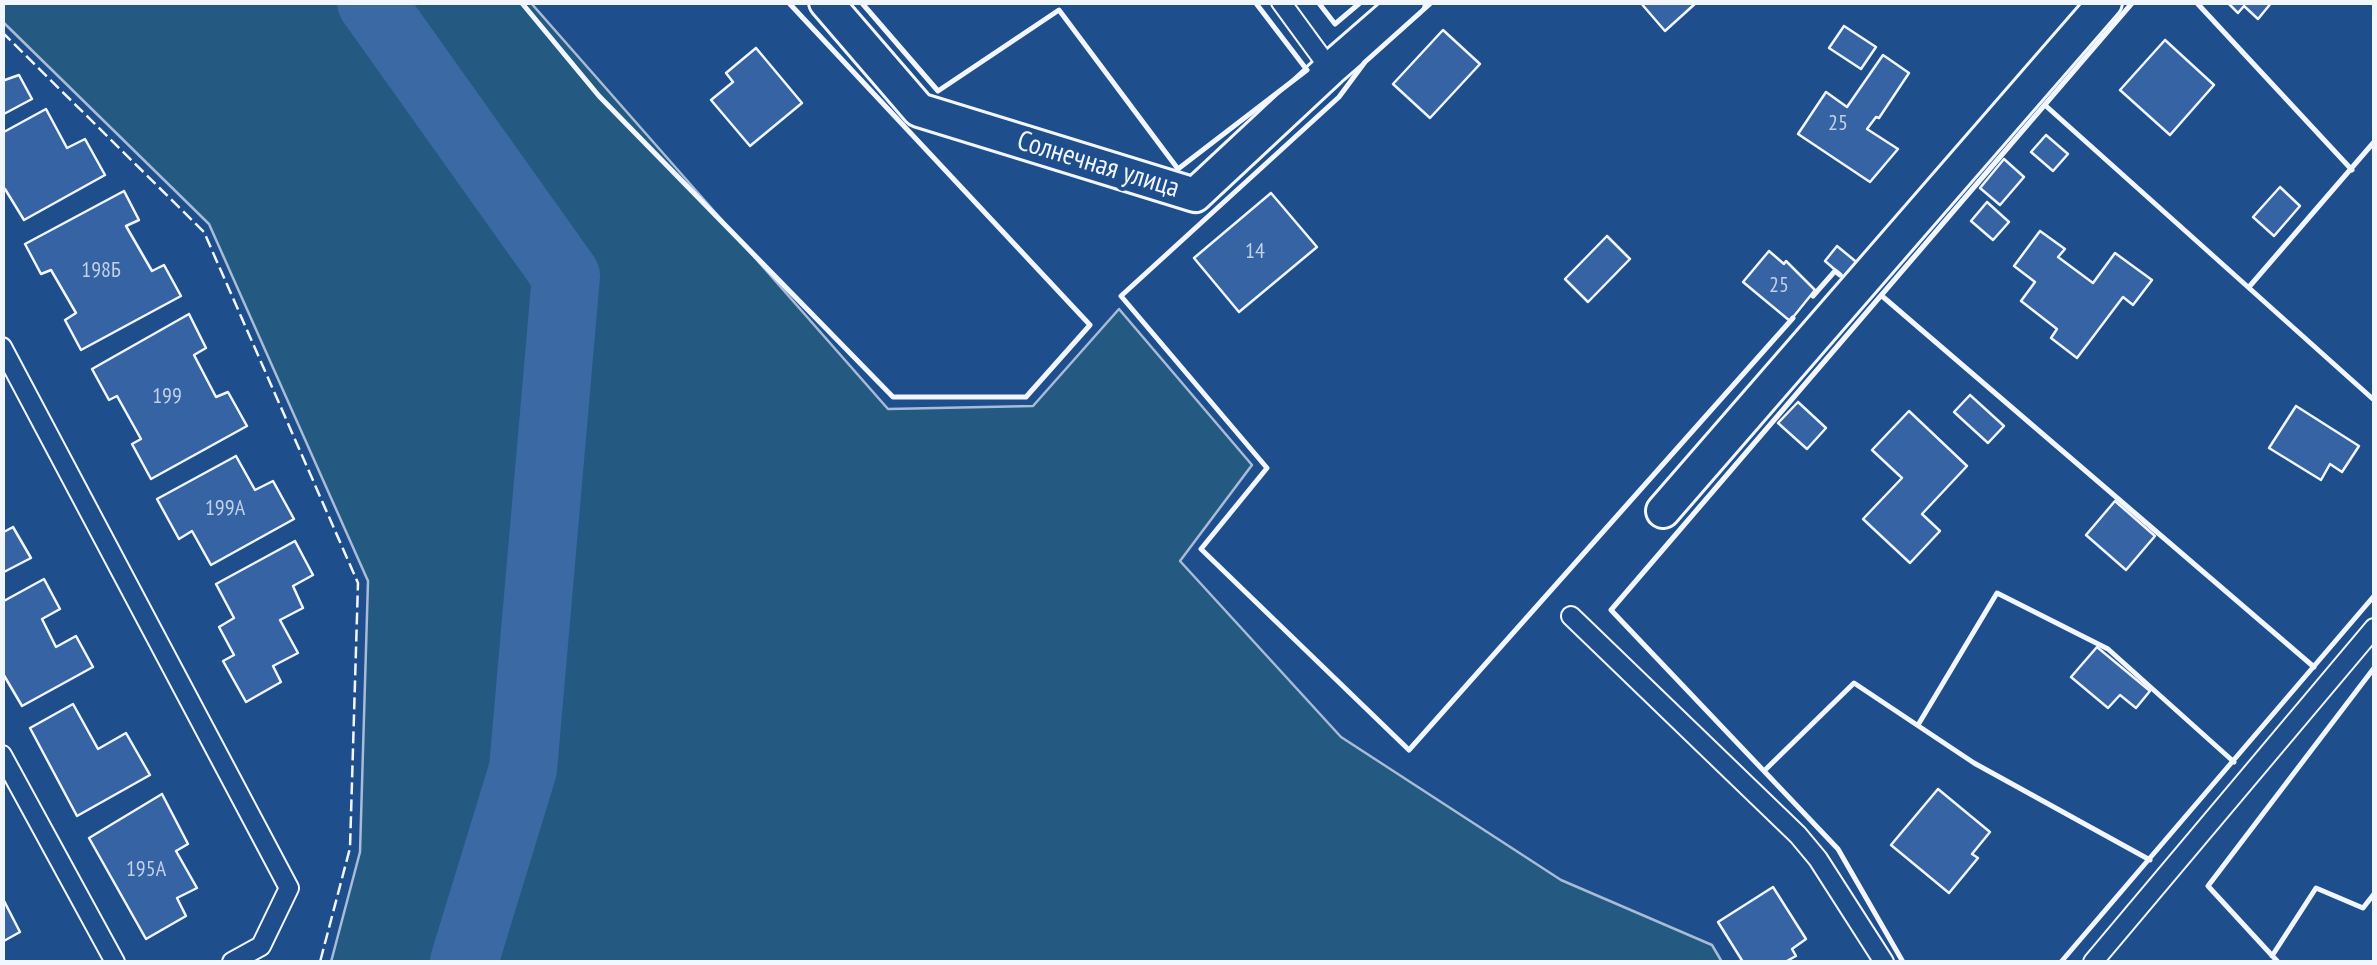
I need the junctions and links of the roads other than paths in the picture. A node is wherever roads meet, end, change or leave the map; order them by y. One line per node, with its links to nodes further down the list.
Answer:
1 (826, 2): 5 (street, Солнечная улица)
2 (1281, 2): 5 (lane)
3 (1407, 2): 5 (street, Солнечная улица)
4 (2105, 2): 7 (street)
5 (1330, 68)
6 (2, 347): 12 (lane)
7 (1663, 510)
8 (1570, 616): 13 (lane)
9 (2374, 628): 14 (lane)
10 (2, 755): 11 (lane)
11 (115, 962)
12 (232, 962)
13 (1884, 962)
14 (2093, 962)

